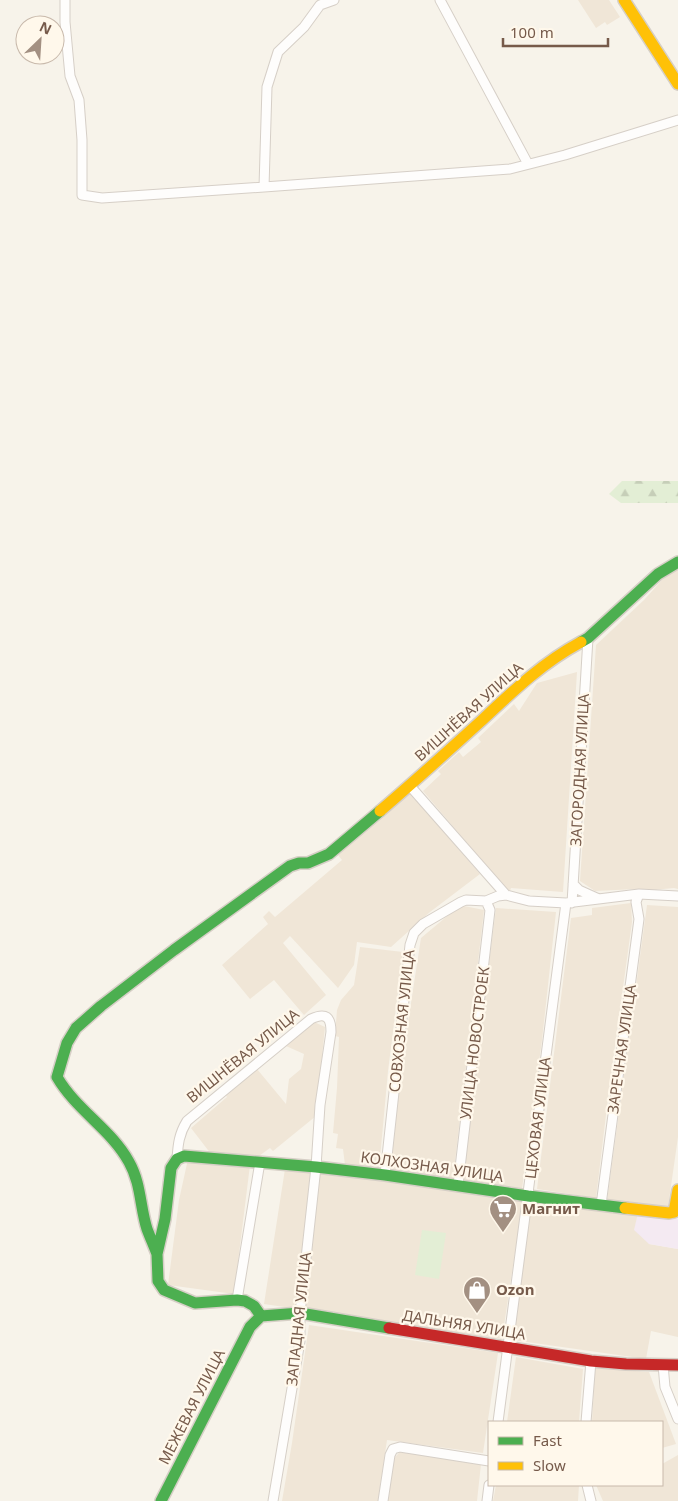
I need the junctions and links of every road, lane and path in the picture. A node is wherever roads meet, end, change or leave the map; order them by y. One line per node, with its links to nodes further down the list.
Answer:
1 (65, 0): 8 (street)
2 (334, 0): 8 (street)
3 (440, 0): 7 (street)
4 (624, 0): 5 (street)
5 (678, 84)
6 (678, 120): 7 (street)
7 (528, 164): 8 (street)
8 (264, 187)
9 (678, 562): 10 (street, ВИШНЁВАЯ УЛИЦА)
10 (588, 638): 11 (street, ВИШНЁВАЯ УЛИЦА); 12 (street, ЗАГОРОДНАЯ УЛИЦА)
11 (410, 786): 14 (street); 27 (street, ВИШНЁВАЯ УЛИЦА)
12 (574, 884): 16 (street); 18 (street, ЗАГОРОДНАЯ УЛИЦА)
13 (639, 894): 15 (street, СОВХОЗНАЯ УЛИЦА); 16 (street, СОВХОЗНАЯ УЛИЦА); 26 (street, ЗАРЕЧНАЯ УЛИЦА)
14 (506, 895): 17 (street, СОВХОЗНАЯ УЛИЦА); 18 (street, СОВХОЗНАЯ УЛИЦА)
15 (678, 896)
16 (600, 899): 18 (street, СОВХОЗНАЯ УЛИЦА)
17 (486, 901): 22 (street, СОВХОЗНАЯ УЛИЦА); 23 (street, УЛИЦА НОВОСТРОЕК)
18 (569, 903): 25 (street, ЦЕХОВАЯ УЛИЦА)
19 (181, 1158): 20 (street, КОЛХОЗНАЯ УЛИЦА); 21 (street, ВИШНЁВАЯ УЛИЦА); 27 (street)
20 (260, 1162): 21 (street, КОЛХОЗНАЯ УЛИЦА); 28 (street)
21 (316, 1167): 22 (street, КОЛХОЗНАЯ УЛИЦА); 29 (street, ЗАПАДНАЯ УЛИЦА)
22 (385, 1175): 23 (street, КОЛХОЗНАЯ УЛИЦА)
23 (458, 1185): 25 (street, КОЛХОЗНАЯ УЛИЦА)
24 (678, 1190): 26 (street, КОЛХОЗНАЯ УЛИЦА)
25 (528, 1196): 26 (street, КОЛХОЗНАЯ УЛИЦА); 31 (street, ЦЕХОВАЯ УЛИЦА)
26 (600, 1205)
27 (157, 1254): 28 (street)
28 (237, 1300): 30 (street)
29 (300, 1313): 30 (street, ДАЛЬНЯЯ УЛИЦА); 31 (street, ДАЛЬНЯЯ УЛИЦА); 42 (street, ЗАПАДНАЯ УЛИЦА)
30 (261, 1316): 41 (street, МЕЖЕВАЯ УЛИЦА)
31 (506, 1347): 32 (street, ДАЛЬНЯЯ УЛИЦА); 36 (street, ЦЕХОВАЯ УЛИЦА)
32 (591, 1361): 33 (street, ДАЛЬНЯЯ УЛИЦА); 37 (street)
33 (663, 1365): 34 (street, ДАЛЬНЯЯ УЛИЦА); 35 (street)
34 (678, 1365)
35 (678, 1419)
36 (498, 1421)
37 (586, 1421)
38 (488, 1461): 43 (street)
39 (489, 1486): 44 (street)
40 (587, 1486): 45 (street)
41 (161, 1501)
42 (273, 1501)
43 (383, 1501)
44 (487, 1501)
45 (590, 1501)

